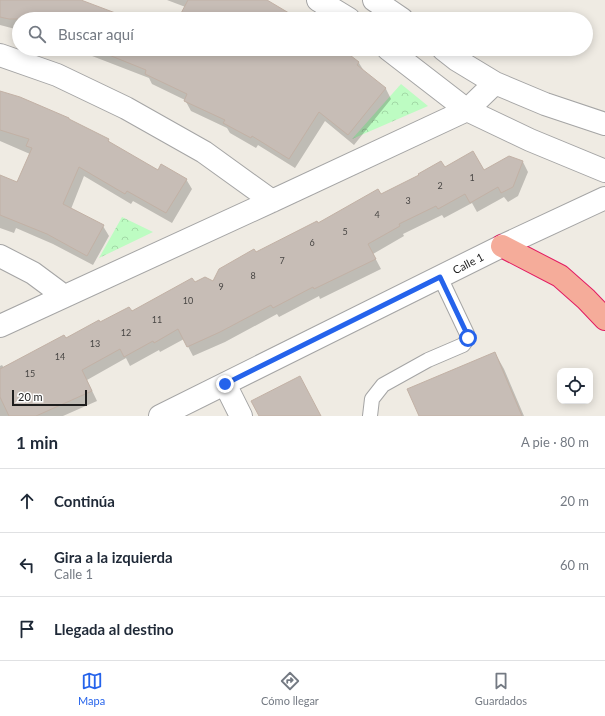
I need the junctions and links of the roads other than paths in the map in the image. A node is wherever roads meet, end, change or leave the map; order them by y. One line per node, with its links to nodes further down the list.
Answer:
1 (318, 0): 4 (street)
2 (361, 0): 5 (street)
3 (374, 0): 6 (street)
4 (338, 12)
5 (352, 12)
6 (392, 12)
7 (0, 55): 15 (street)
8 (397, 56): 11 (street)
9 (452, 56): 10 (street)
10 (495, 83): 11 (street); 12 (street)
11 (467, 110): 13 (street); 15 (street)
12 (605, 124)
13 (605, 171)
14 (605, 198): 16 (street, Calle 1)
15 (272, 201): 19 (street)
16 (502, 246): 18 (street, Calle 1); 20 (highway)
17 (0, 256): 19 (street)
18 (440, 277): 22 (street, Calle 1); 25 (lane)
19 (64, 296): 21 (street)
20 (605, 319)
21 (0, 326)
22 (225, 384): 23 (street, Calle 1); 24 (street)
23 (160, 416)
24 (241, 416)
25 (370, 416)

